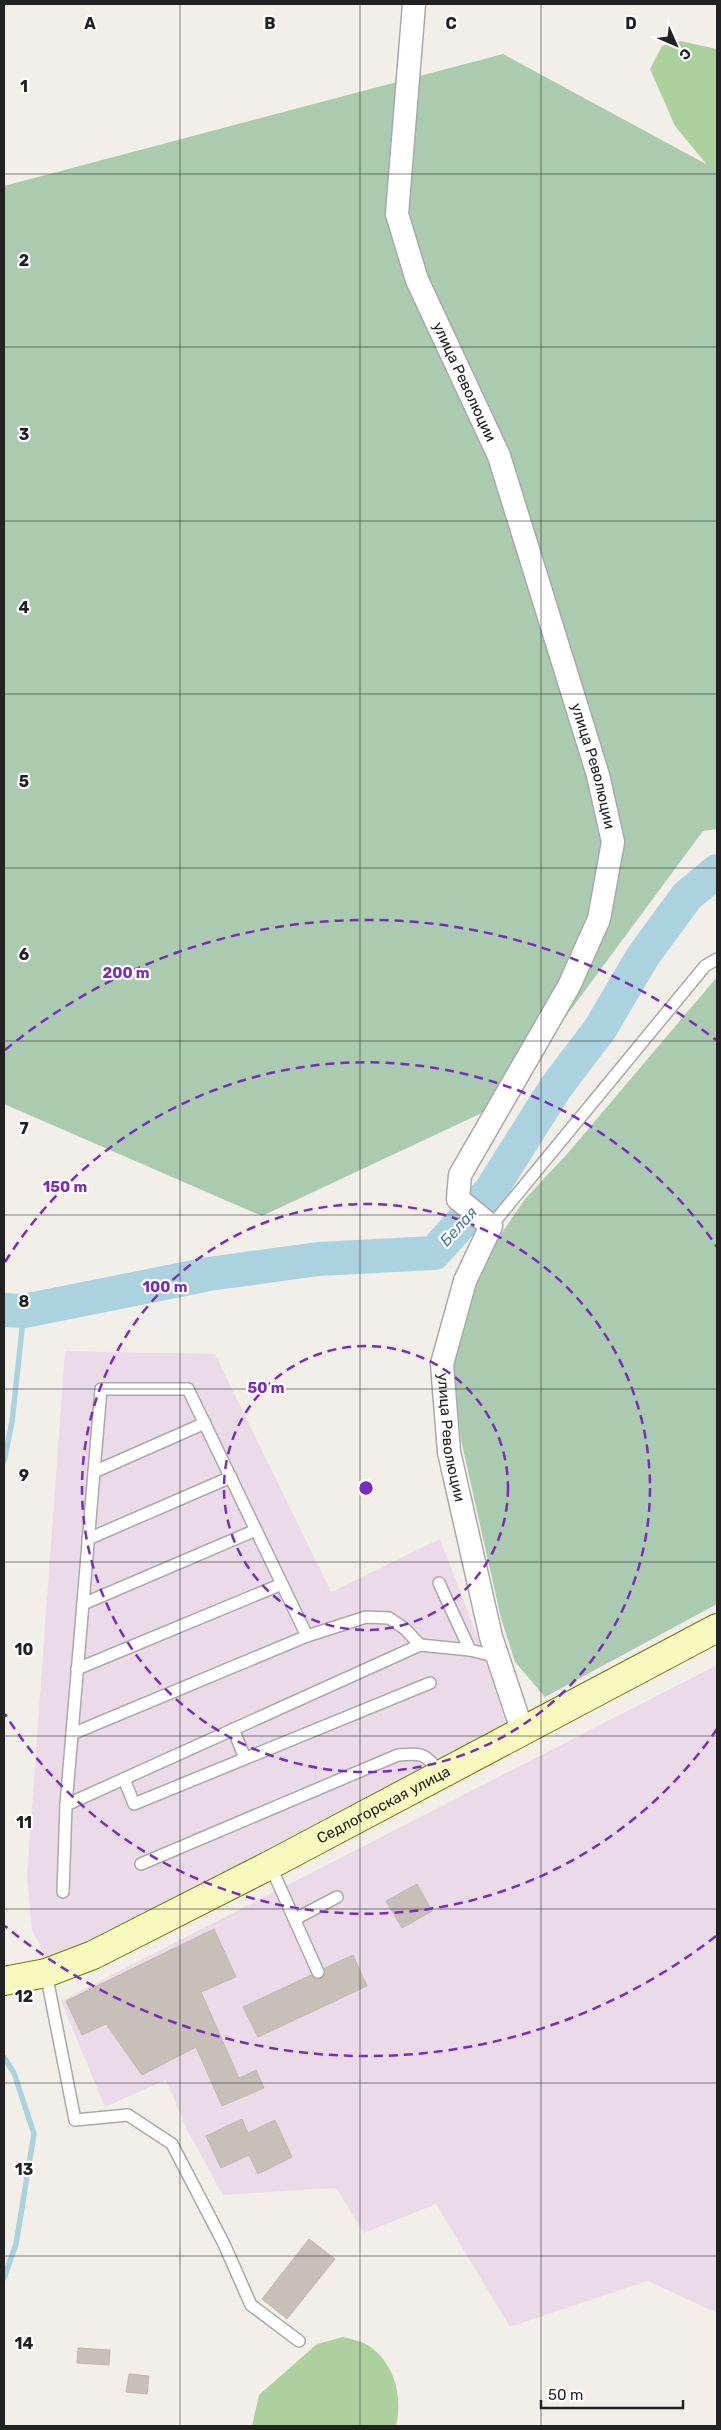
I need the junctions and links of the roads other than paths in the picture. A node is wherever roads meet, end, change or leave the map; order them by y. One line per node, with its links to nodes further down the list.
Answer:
1 (414, 4): 3 (street, улица Революции)
2 (717, 959): 3 (lane)
3 (491, 1226): 16 (street, улица Революции)
4 (205, 1423): 5 (lane); 5 (lane); 6 (lane)
5 (94, 1472): 8 (lane)
6 (231, 1477): 7 (lane); 8 (lane)
7 (256, 1530): 10 (lane); 11 (lane)
8 (88, 1539): 11 (lane)
9 (439, 1583): 15 (lane)
10 (282, 1584): 13 (lane); 17 (lane)
11 (83, 1604): 17 (lane)
12 (717, 1628): 20 (street, Седлогорская улица)
13 (307, 1636): 14 (lane); 21 (lane)
14 (420, 1644): 15 (lane); 19 (lane)
15 (470, 1650): 16 (lane)
16 (498, 1657): 20 (street, улица Революции)
17 (77, 1669): 21 (lane)
18 (430, 1683): 22 (lane)
19 (233, 1729): 22 (lane); 24 (lane)
20 (522, 1730): 23 (street, Седлогорская улица)
21 (72, 1734): 25 (lane)
22 (245, 1758): 24 (lane)
23 (440, 1774): 26 (lane); 27 (street, Седлогорская улица)
24 (124, 1778): 25 (lane)
25 (66, 1805): 28 (lane)
26 (141, 1864)
27 (270, 1865): 30 (lane); 32 (street, Седлогорская улица)
28 (63, 1892)
29 (337, 1897): 30 (lane)
30 (295, 1919): 31 (lane)
31 (318, 1972)
32 (46, 1973): 33 (street, Седлогорская улица); 34 (lane)
33 (4, 1981)
34 (299, 2341)

